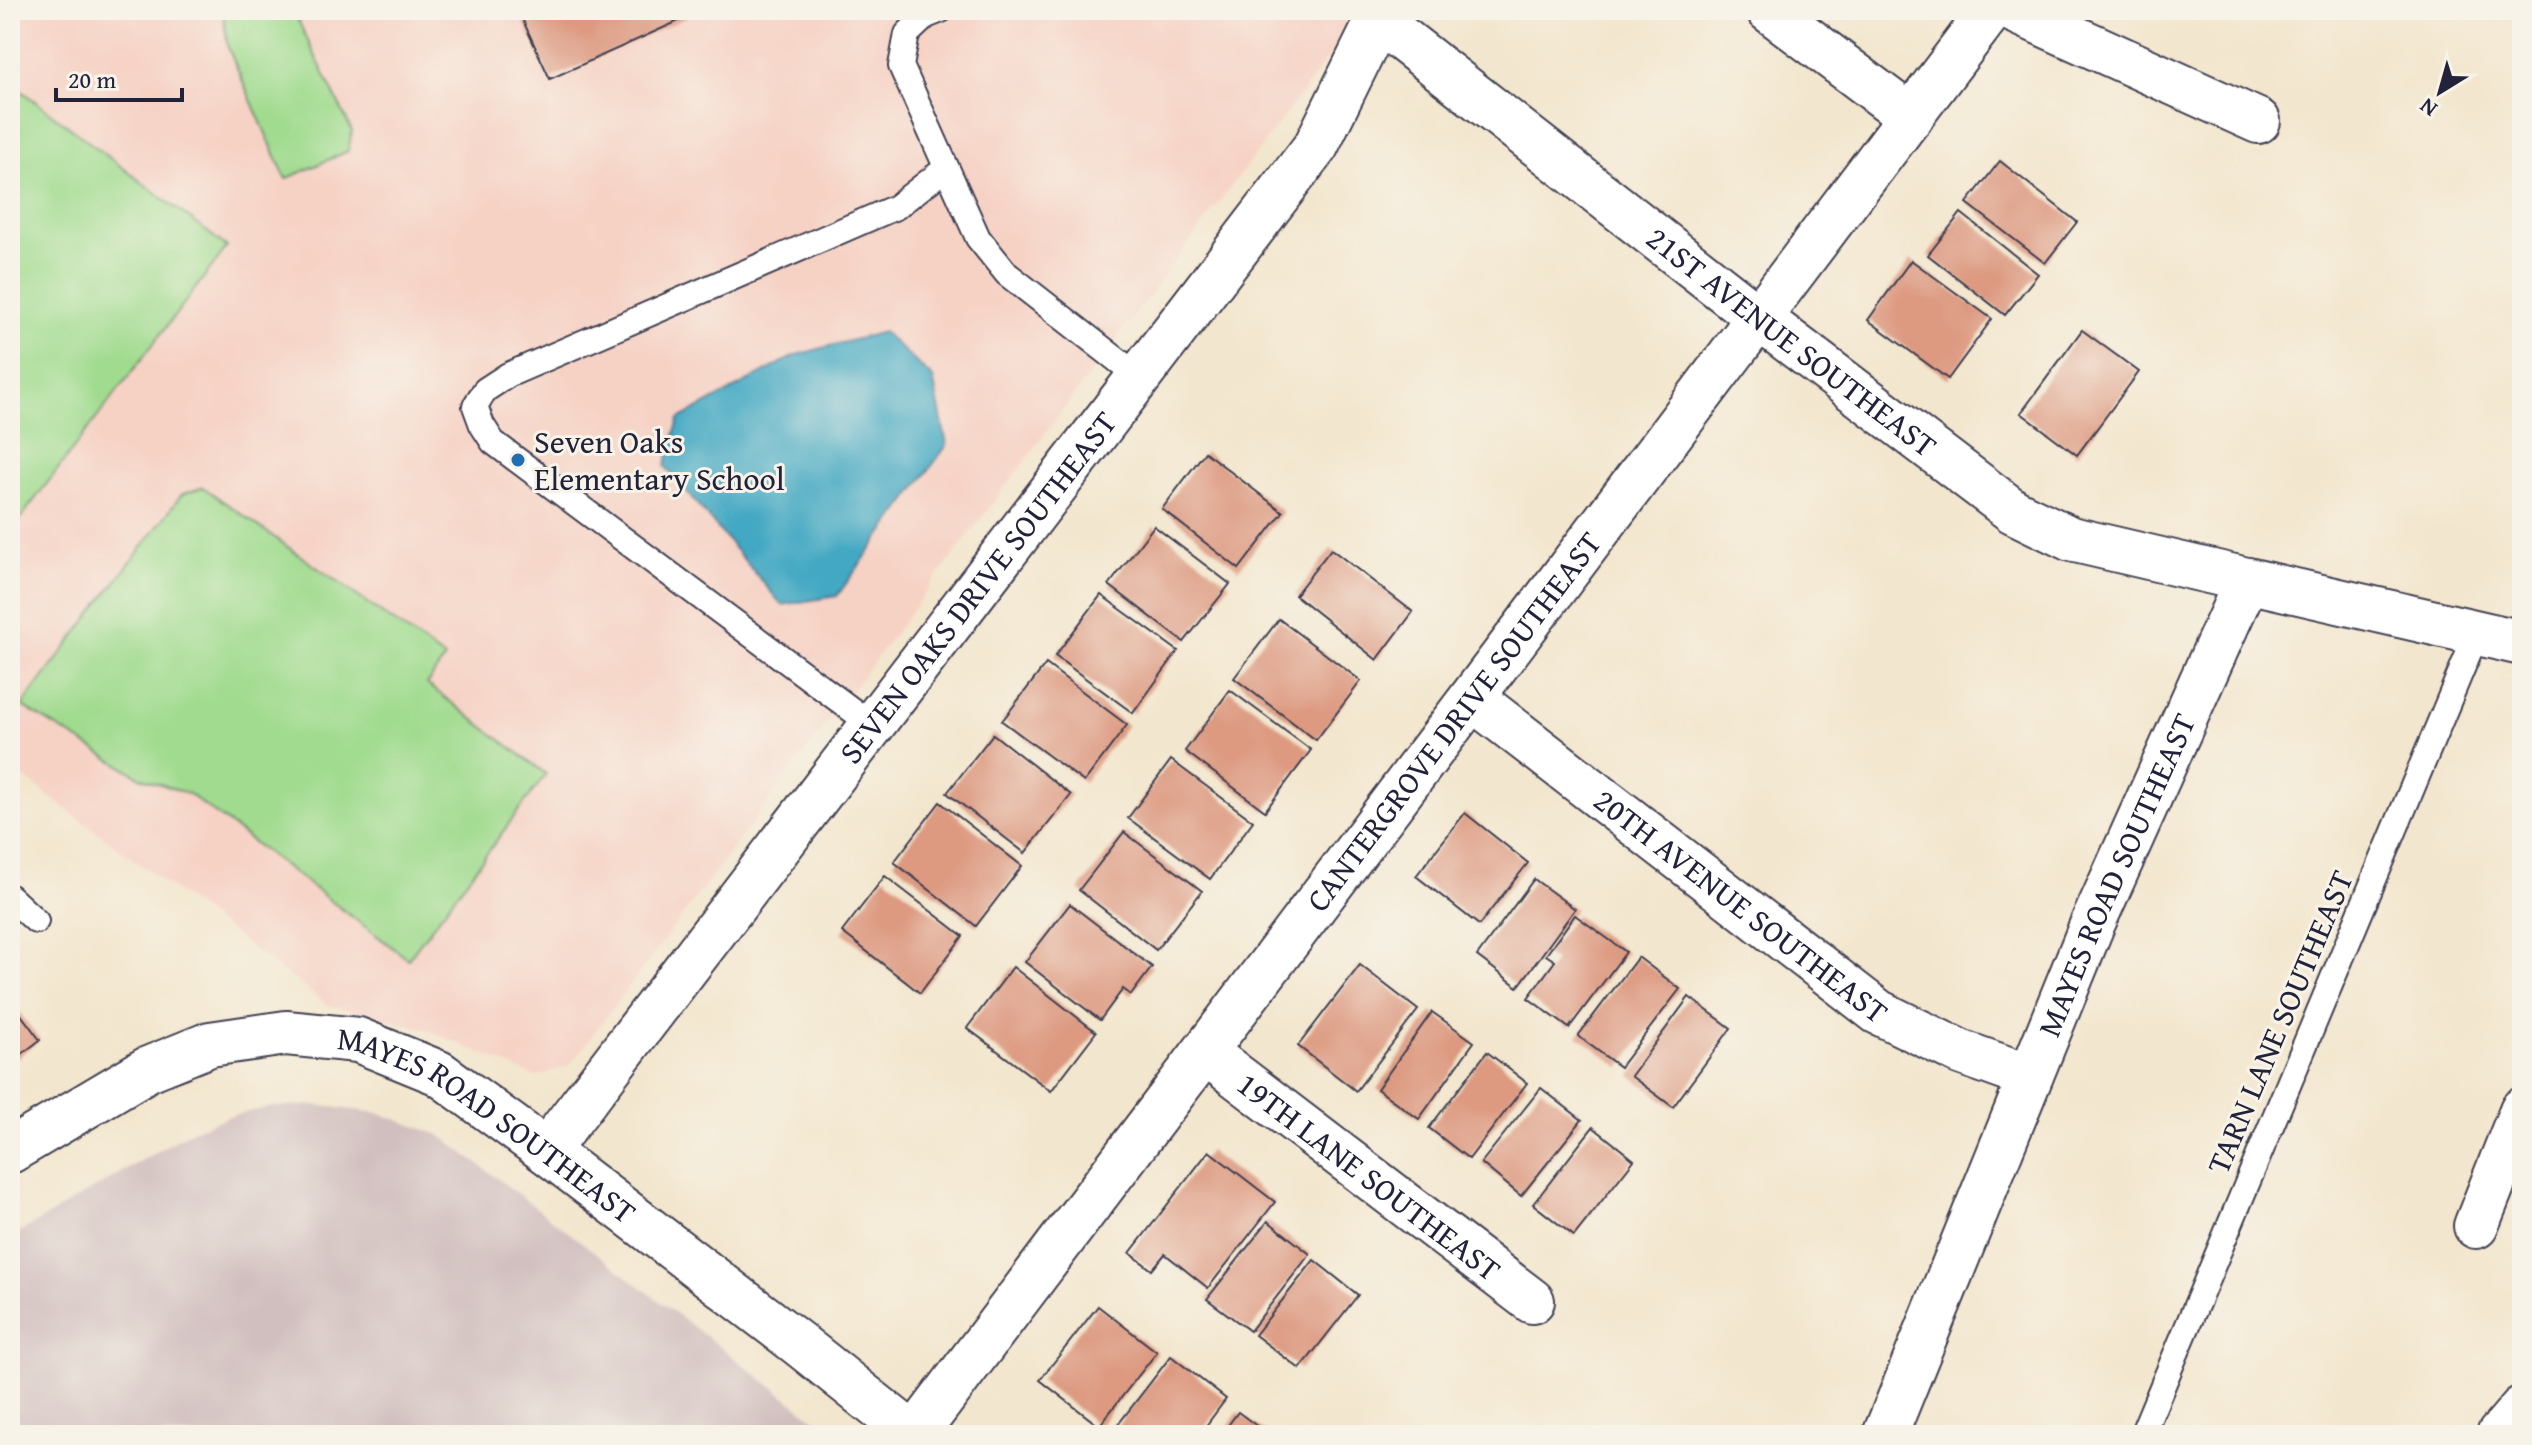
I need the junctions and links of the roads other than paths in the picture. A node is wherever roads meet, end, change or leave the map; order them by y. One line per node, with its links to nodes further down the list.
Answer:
1 (941, 10): 8 (lane)
2 (1769, 10): 6 (street)
3 (1991, 10): 6 (street, CANTERGROVE DRIVE SOUTHEAST)
4 (2013, 10): 7 (street)
5 (1381, 15): 9 (street, 21ST AVENUE SOUTHEAST); 10 (street, SEVEN OAKS DRIVE SOUTHEAST)
6 (1911, 117): 9 (street, CANTERGROVE DRIVE SOUTHEAST)
7 (2258, 121)
8 (946, 168): 10 (lane); 15 (lane)
9 (1759, 318): 11 (street, 21ST AVENUE SOUTHEAST); 14 (street, CANTERGROVE DRIVE SOUTHEAST)
10 (1139, 377): 15 (street, SEVEN OAKS DRIVE SOUTHEAST)
11 (2247, 580): 12 (street); 19 (street, MAYES ROAD SOUTHEAST)
12 (2477, 633): 13 (street); 28 (lane, TARN LANE SOUTHEAST)
13 (2522, 643)
14 (1472, 698): 18 (street, CANTERGROVE DRIVE SOUTHEAST); 19 (street, 20TH AVENUE SOUTHEAST)
15 (872, 725): 22 (street, SEVEN OAKS DRIVE SOUTHEAST)
16 (10, 897): 17 (lane)
17 (36, 921)
18 (1205, 1052): 24 (street, 19TH LANE SOUTHEAST); 26 (street, CANTERGROVE DRIVE SOUTHEAST)
19 (2030, 1077): 27 (street, MAYES ROAD SOUTHEAST)
20 (2522, 1110): 23 (street)
21 (10, 1151): 22 (street, MAYES ROAD SOUTHEAST)
22 (546, 1151): 26 (street, MAYES ROAD SOUTHEAST)
23 (2476, 1226)
24 (1532, 1301)
25 (2522, 1408): 29 (street)
26 (914, 1435)
27 (1885, 1435)
28 (2142, 1435)
29 (2499, 1435)

